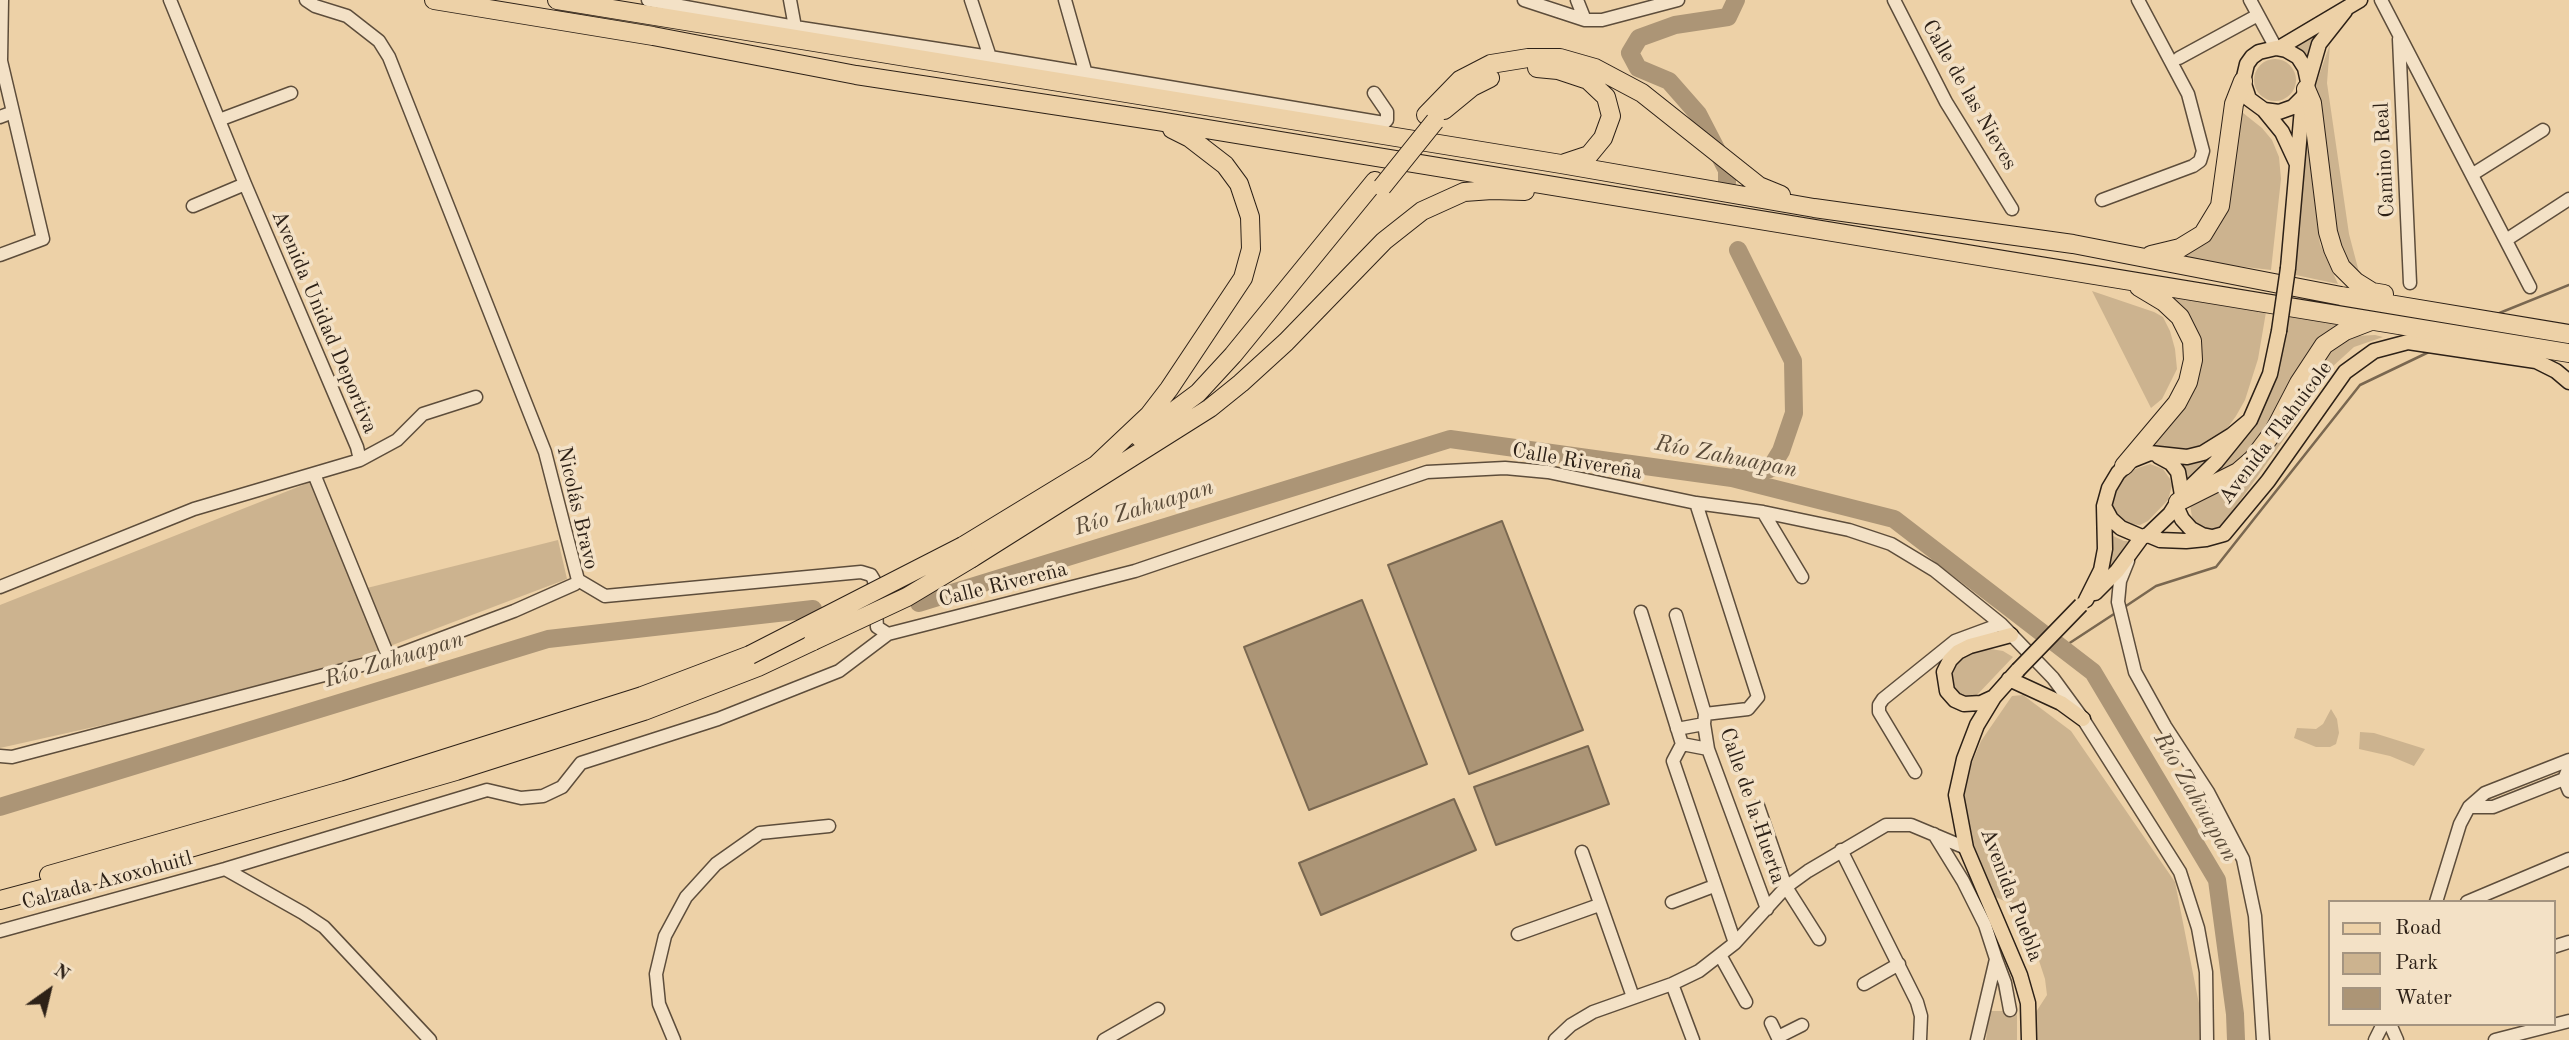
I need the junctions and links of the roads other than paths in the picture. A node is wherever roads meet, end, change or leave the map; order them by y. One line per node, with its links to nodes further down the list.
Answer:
1 (2, 0): 32 (street)
2 (170, 0): 35 (street, Avenida Unidad Deportiva)
3 (306, 0): 77 (street, Nicolás Bravo)
4 (434, 0): 36 (highway)
5 (556, 0): 38 (highway)
6 (648, 0): 21 (street)
7 (790, 0): 21 (street)
8 (971, 0): 24 (street)
9 (1065, 0): 26 (street)
10 (1524, 0): 20 (street)
11 (1577, 0): 20 (street)
12 (1678, 0): 20 (street)
13 (1894, 0): 48 (street, Calle de las Nieves)
14 (2138, 0): 45 (street)
15 (2250, 0): 19 (street)
16 (2360, 0): 18 (main road)
17 (2381, 0): 22 (street)
18 (2345, 11): 23 (main road); 28 (main road)
19 (2258, 15): 23 (street); 25 (street)
20 (1585, 20)
21 (795, 27): 24 (street)
22 (2399, 35): 40 (street); 53 (street, Camino Real)
23 (2277, 48): 27 (main road); 28 (main road)
24 (990, 57): 26 (street)
25 (2179, 58)
26 (1086, 74): 30 (street)
27 (2243, 81): 31 (main road); 50 (highway)
28 (2306, 89): 31 (main road); 39 (main road); 55 (highway)
29 (291, 93): 35 (street)
30 (1374, 93)
31 (2264, 110): 39 (main road)
32 (13, 112): 33 (street); 51 (street)
33 (0, 117)
34 (1430, 118): 38 (highway); 42 (highway); 47 (highway)
35 (219, 120): 41 (street, Avenida Unidad Deportiva)
36 (1158, 121): 43 (highway); 65 (highway)
37 (2543, 130): 40 (street)
38 (1561, 164): 47 (highway)
39 (2297, 166): 61 (main road, bridge)
40 (2473, 174): 49 (street)
41 (245, 184): 46 (street); 64 (street, Avenida Unidad Deportiva)
42 (1379, 184): 62 (highway); 65 (highway)
43 (1548, 185): 52 (highway); 62 (highway)
44 (2569, 199): 49 (street)
45 (2102, 200)
46 (193, 206)
47 (1814, 208): 50 (highway)
48 (2012, 209)
49 (2506, 240): 54 (street)
50 (2131, 254): 55 (highway)
51 (0, 255)
52 (2123, 281): 56 (highway); 66 (highway)
53 (2410, 283)
54 (2530, 287)
55 (2434, 310): 57 (highway)
56 (2374, 320): 58 (highway); 68 (highway)
57 (2569, 334)
58 (2569, 353)
59 (2568, 379): 73 (main road, Avenida Tlahuicole)
60 (476, 397): 64 (street)
61 (2250, 420): 63 (main road); 68 (main road)
62 (1175, 428): 74 (highway)
63 (2143, 454): 66 (main road); 68 (main road)
64 (360, 460): 67 (street, Avenida Unidad Deportiva)
65 (1096, 465): 74 (highway)
66 (2124, 466): 70 (main road)
67 (314, 474): 78 (street, Avenida Unidad Deportiva); 84 (street)
68 (2179, 501): 72 (main road); 73 (main road)
69 (1696, 503): 71 (street, Calle Rivereña); 83 (street, Calle Rivereña); 87 (street)
70 (2104, 506): 72 (main road); 79 (main road)
71 (1763, 512): 76 (street); 82 (street, Calle Rivereña)
72 (2145, 536): 73 (main road); 75 (main road, Avenida Puebla)
73 (2217, 537)
74 (967, 552): 108 (highway, bridge); 109 (highway, bridge)
75 (2130, 554): 79 (main road, Avenida Puebla); 142 (street)
76 (1802, 577)
77 (578, 580): 83 (street); 84 (street, Nicolás Bravo)
78 (0, 587)
79 (2084, 603): 85 (main road, Avenida Puebla, bridge)
80 (1641, 612): 89 (street)
81 (1676, 615): 87 (street, Calle de la Huerta)
82 (2006, 629): 86 (main road); 88 (street, Calle Rivereña); 95 (street)
83 (888, 634): 105 (street, Calzada Axoxohuitl)
84 (389, 658): 92 (street, Nicolás Bravo)
85 (2013, 674): 86 (main road, Avenida Puebla); 88 (main road)
86 (1994, 697): 101 (main road, Avenida Puebla)
87 (1704, 719): 89 (street); 91 (street, Calle de la Huerta)
88 (2083, 719): 141 (street, Calle Rivereña)
89 (1677, 729): 90 (street)
90 (1682, 744): 91 (street); 106 (street)
91 (1708, 749): 114 (street, Calle de la Huerta)
92 (0, 756)
93 (2567, 761): 94 (street); 96 (street)
94 (2551, 767): 96 (street); 98 (street)
95 (1915, 772)
96 (2567, 782): 98 (street)
97 (1758, 806): 107 (street)
98 (2469, 807): 110 (street)
99 (829, 826): 135 (street)
100 (1933, 834): 101 (street); 102 (street); 120 (street)
101 (1966, 848): 140 (main road, Avenida Puebla)
102 (1841, 850): 107 (street); 121 (street)
103 (1582, 852): 113 (street)
104 (2569, 859): 111 (street)
105 (225, 869): 115 (street, Calzada Axoxohuitl); 134 (street)
106 (1714, 886): 112 (street); 118 (street)
107 (1786, 887): 114 (street); 117 (street)
108 (0, 889)
109 (0, 900)
110 (2437, 900)
111 (2473, 900)
112 (1672, 902)
113 (1600, 905): 116 (street); 124 (street)
114 (1767, 909): 118 (street)
115 (0, 931)
116 (1518, 934)
117 (1819, 939)
118 (1735, 943): 119 (street)
119 (1720, 955): 122 (street); 125 (street)
120 (1996, 959): 127 (street); 139 (street)
121 (1899, 964): 123 (street); 138 (street)
122 (1672, 984): 124 (street); 137 (street)
123 (1864, 984)
124 (1633, 997): 132 (street)
125 (1746, 1002)
126 (1158, 1009): 131 (street)
127 (2010, 1010)
128 (1771, 1023): 133 (street)
129 (1802, 1025): 133 (street)
130 (2550, 1026): 143 (street)
131 (1126, 1035): 136 (street)
132 (1556, 1039)
133 (1779, 1039)
134 (430, 1040)
135 (674, 1040)
136 (1104, 1040)
137 (1693, 1040)
138 (1920, 1040)
139 (1977, 1040)
140 (2029, 1040)
141 (2207, 1040)
142 (2263, 1040)
143 (2495, 1040)

